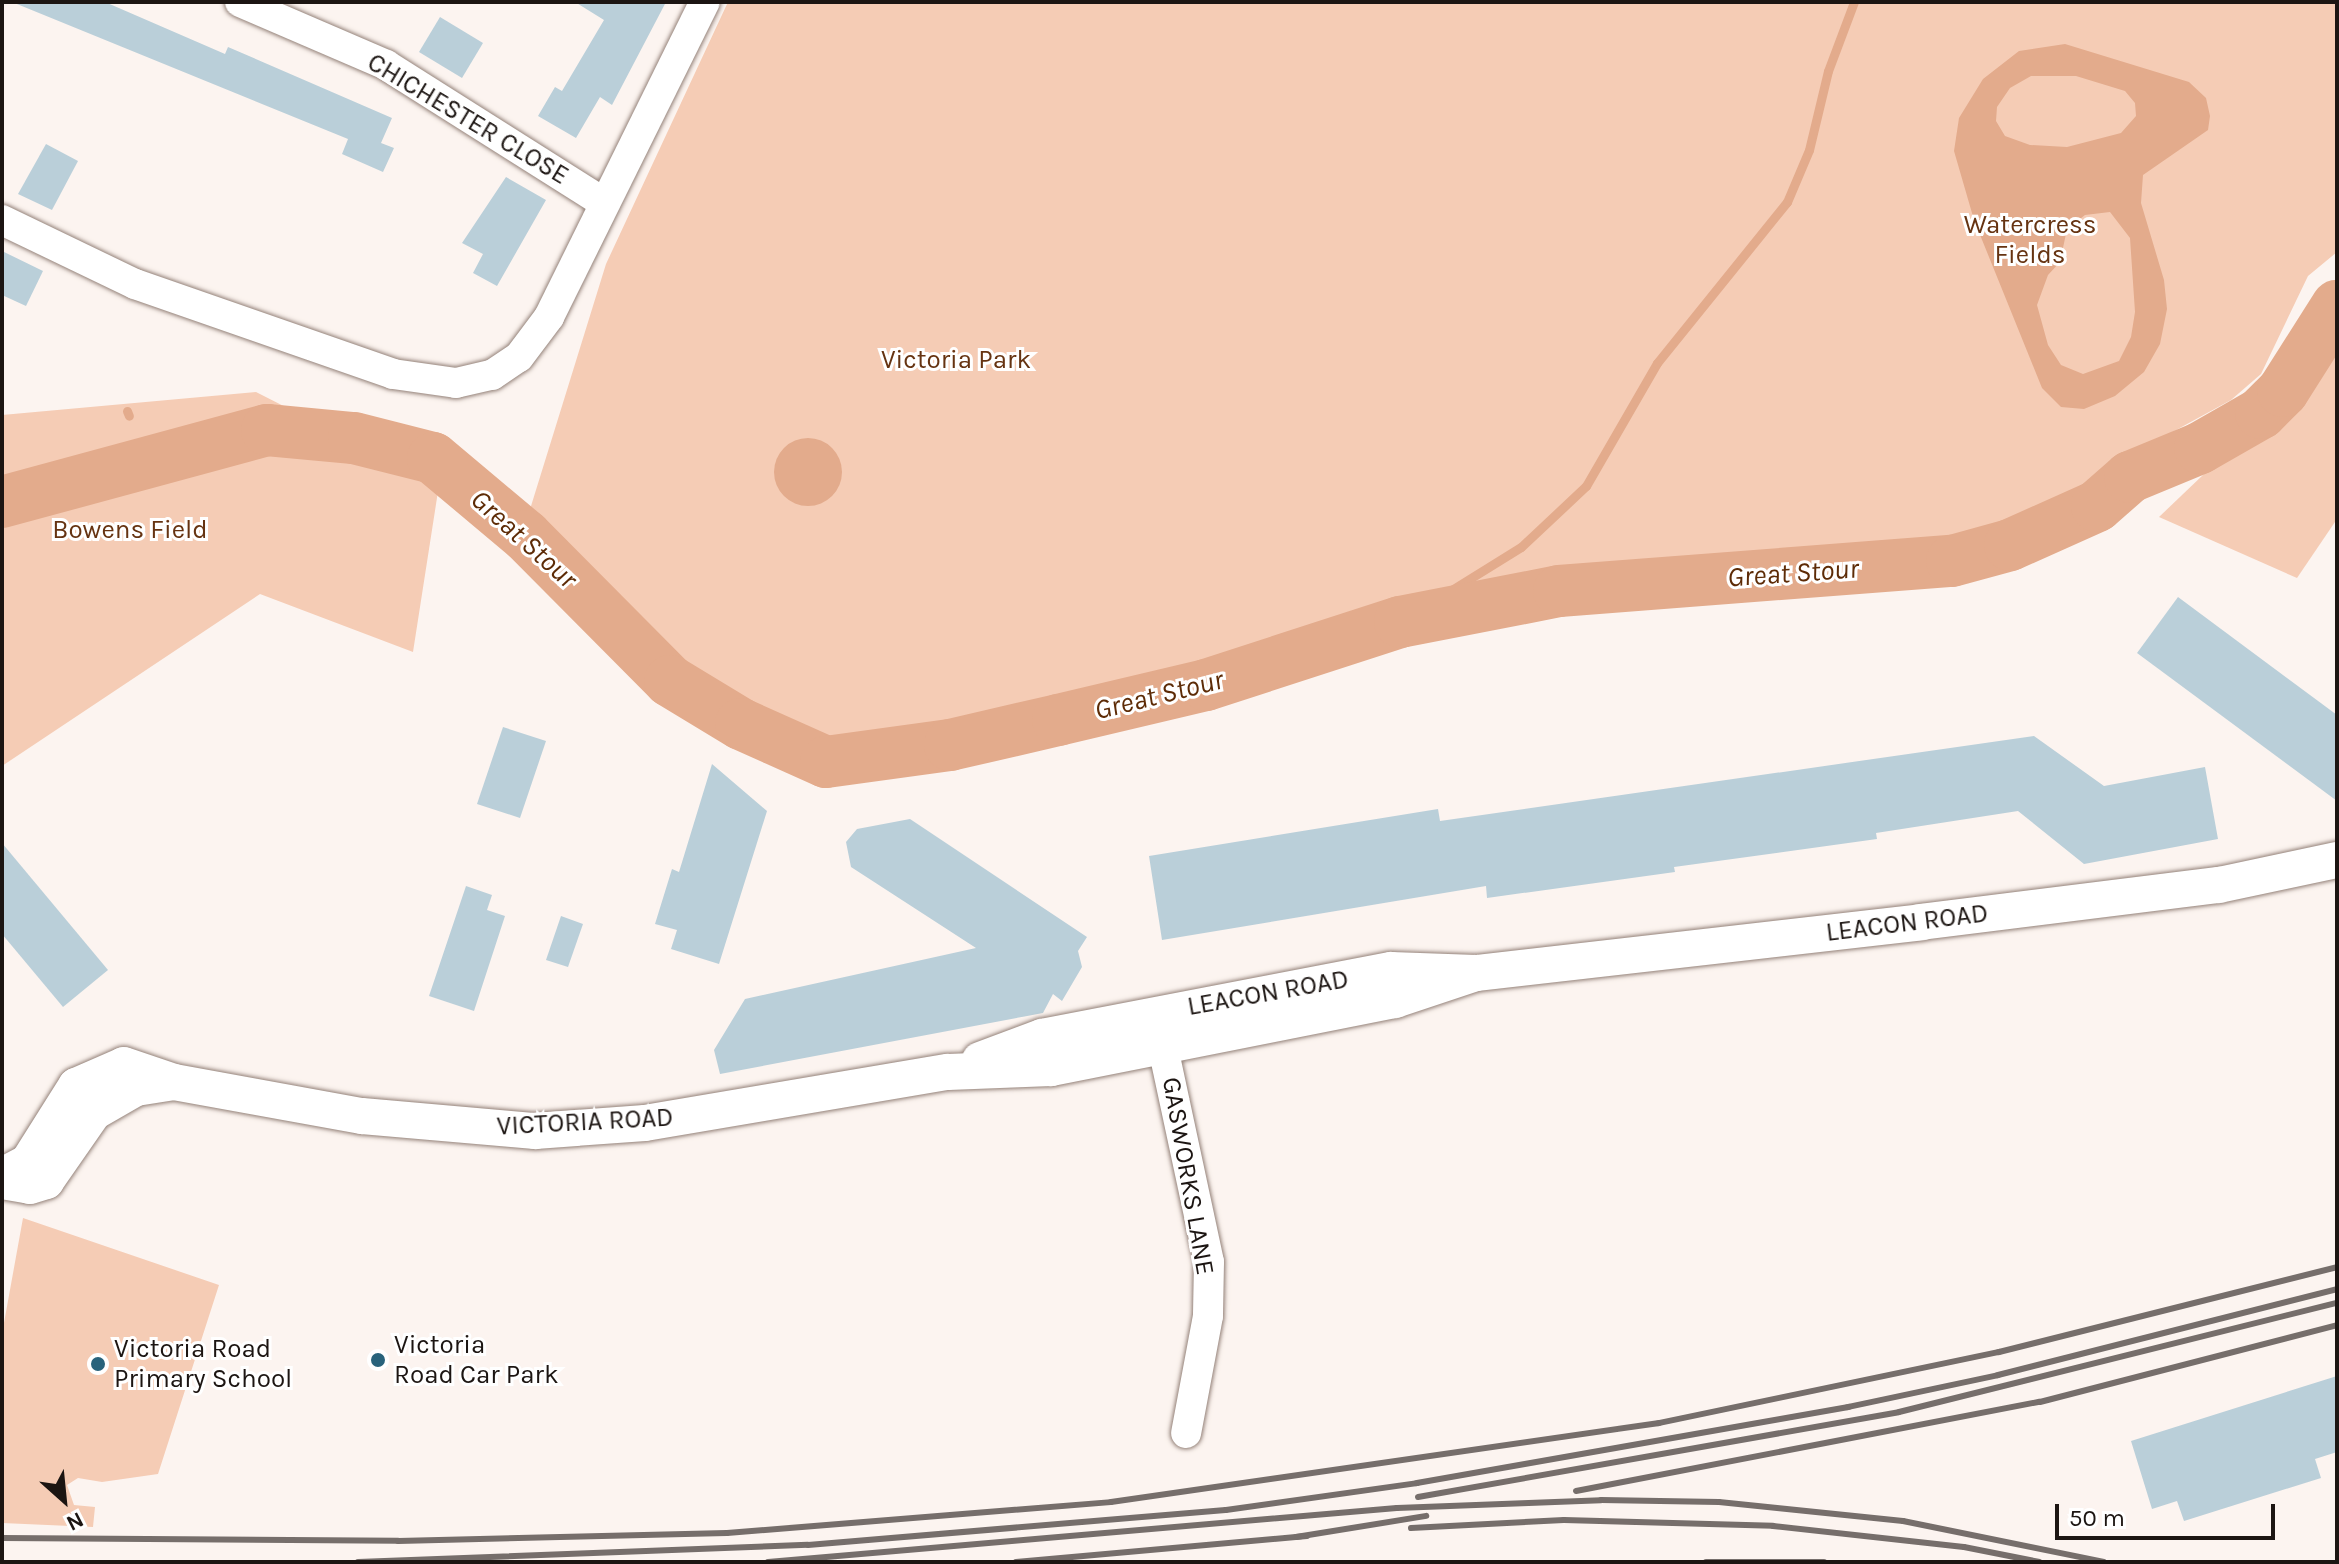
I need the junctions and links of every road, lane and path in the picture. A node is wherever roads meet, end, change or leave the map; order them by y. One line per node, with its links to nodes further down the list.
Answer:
1 (240, 2): 3 (street, CHICHESTER CLOSE)
2 (705, 2): 3 (street)
3 (604, 203): 4 (street)
4 (2, 220)
5 (2337, 860): 6 (street, LEACON ROAD)
6 (1160, 1029): 7 (street, VICTORIA ROAD); 8 (street, GASWORKS LANE)
7 (2, 1178)
8 (1186, 1433)

